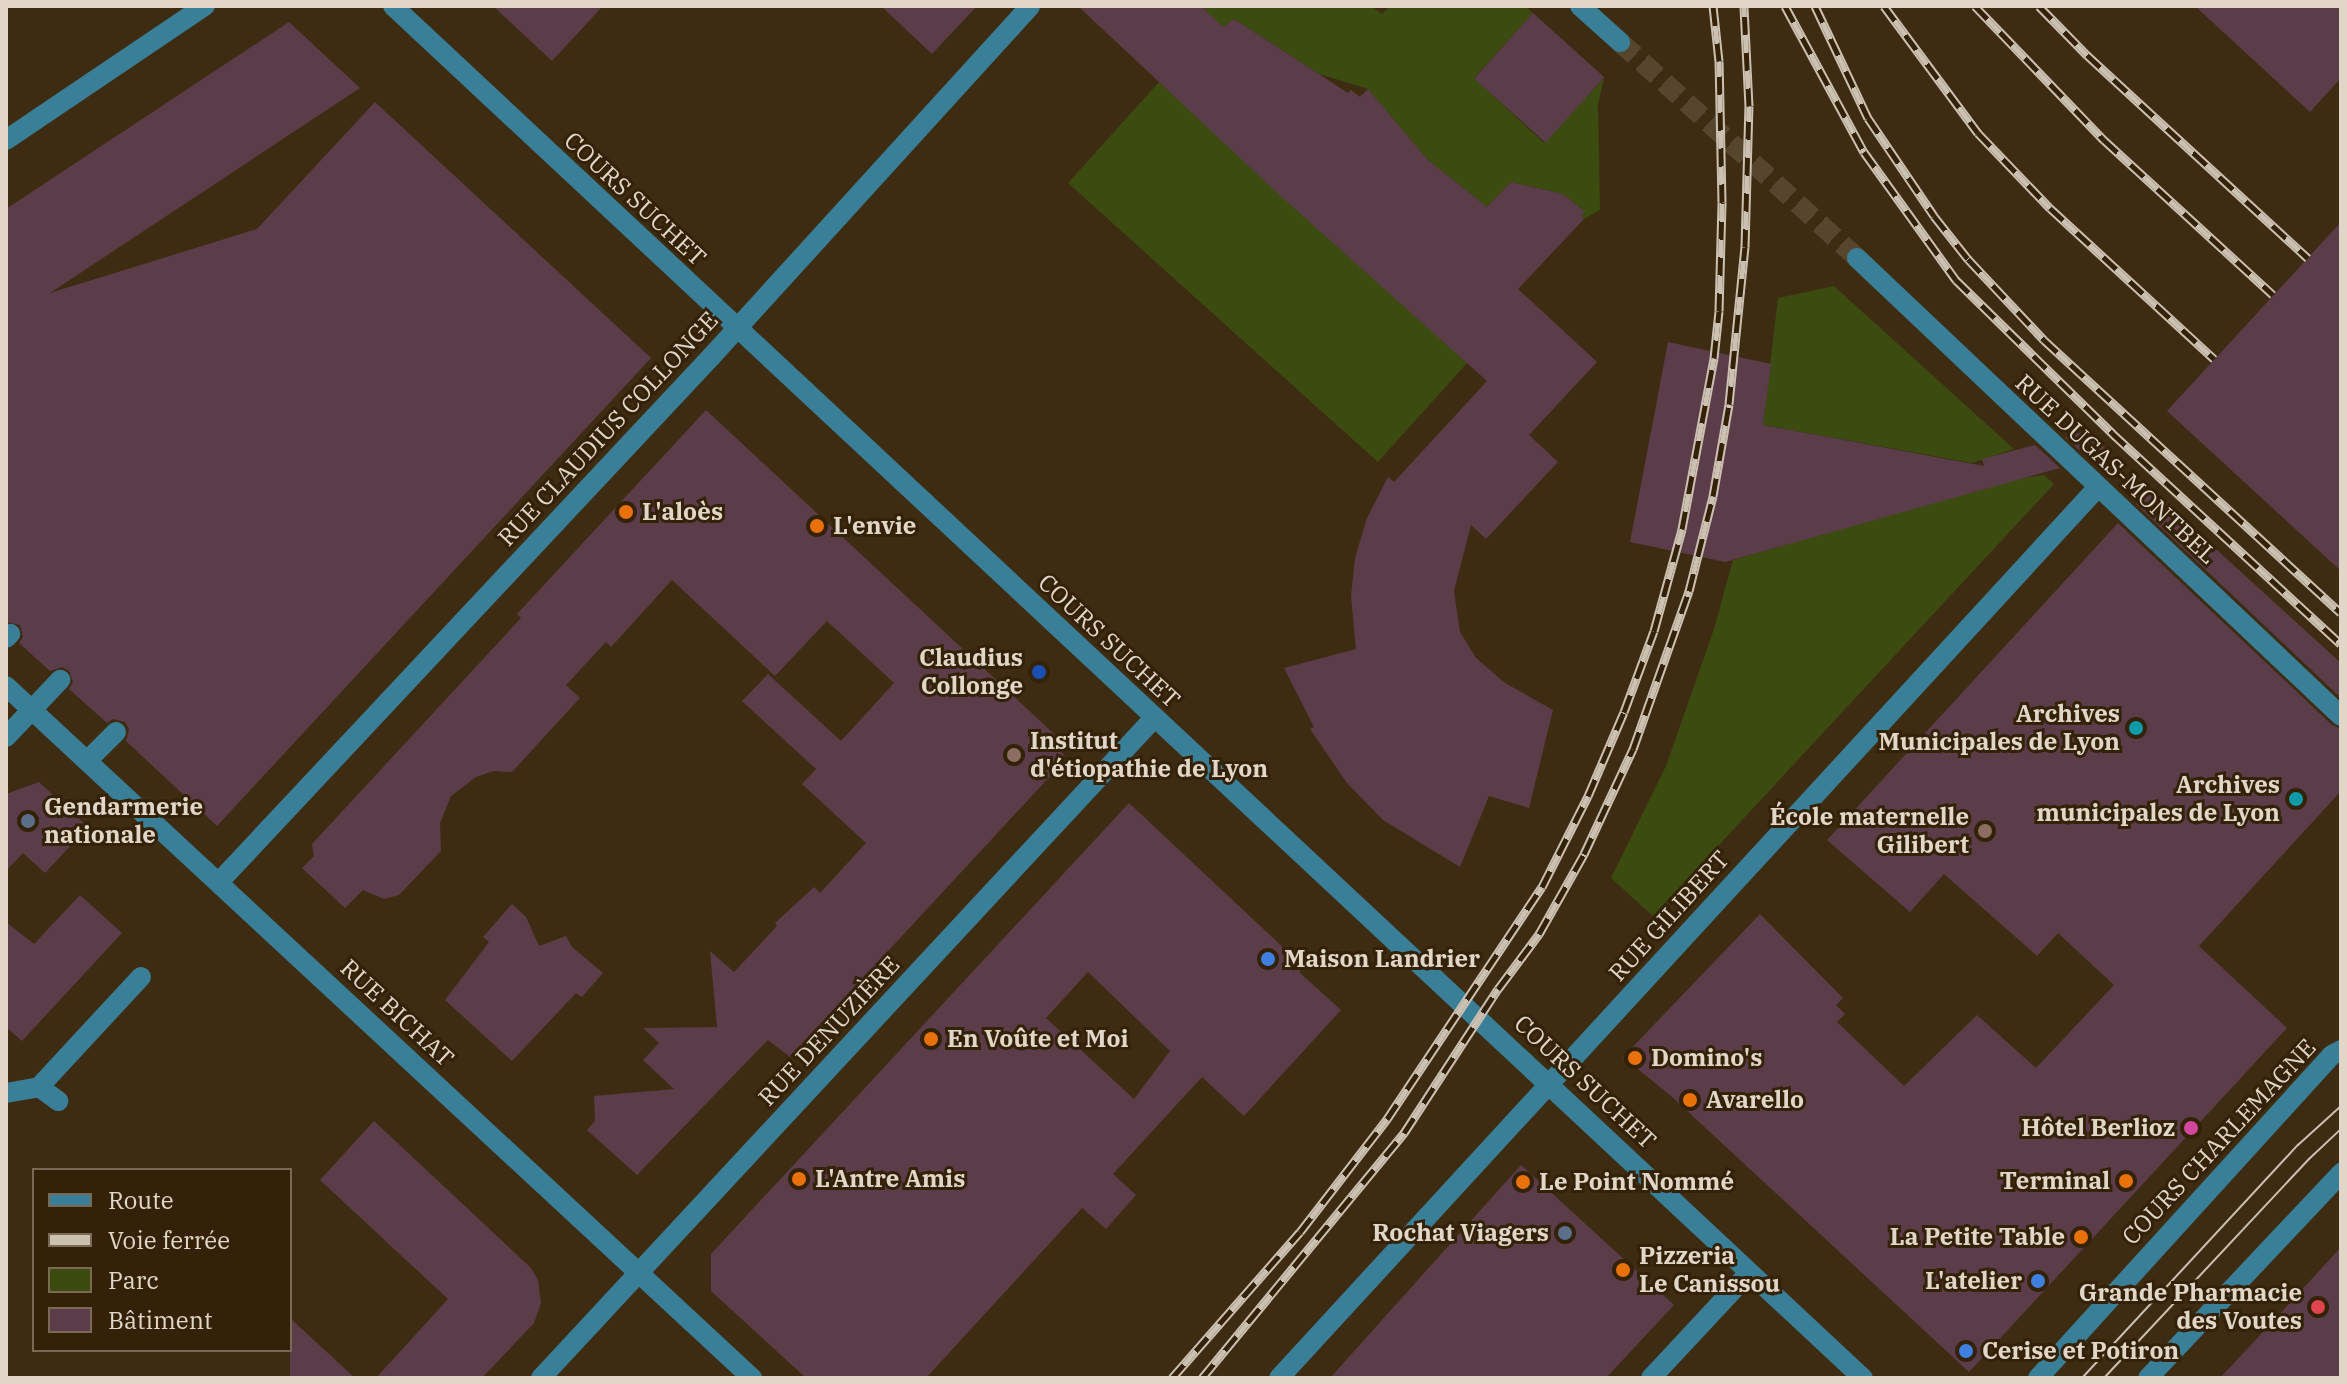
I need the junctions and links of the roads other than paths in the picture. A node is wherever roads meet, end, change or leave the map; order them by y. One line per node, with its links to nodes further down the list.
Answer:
1 (205, 6): 6 (street)
2 (393, 6): 8 (street, COURS SUCHET)
3 (1030, 6): 8 (street, RUE CLAUDIUS COLLONGE)
4 (1580, 6): 5 (street)
5 (1620, 42)
6 (6, 140)
7 (1857, 258): 9 (street, RUE DUGAS-MONTBEL)
8 (736, 329): 14 (street, COURS SUCHET); 18 (street, RUE CLAUDIUS COLLONGE)
9 (2097, 488): 13 (street, RUE DUGAS-MONTBEL); 21 (street, RUE GILIBERT)
10 (60, 680): 12 (street)
11 (6, 686): 12 (street, RUE BICHAT)
12 (32, 709): 16 (street); 17 (street, RUE BICHAT)
13 (2341, 716)
14 (1154, 718): 21 (street, COURS SUCHET); 26 (street, RUE DENUZIÈRE)
15 (116, 732): 17 (street)
16 (6, 737)
17 (87, 761): 18 (street, RUE BICHAT)
18 (219, 882): 26 (street, RUE BICHAT)
19 (141, 977): 22 (street)
20 (2341, 1050): 33 (street, COURS CHARLEMAGNE)
21 (1551, 1085): 27 (street, COURS SUCHET); 30 (street, RUE GILIBERT)
22 (39, 1087): 23 (street); 24 (street)
23 (6, 1093)
24 (58, 1101)
25 (2341, 1173): 34 (street)
26 (639, 1273): 28 (street, RUE DENUZIÈRE); 29 (street, RUE BICHAT)
27 (1749, 1273): 31 (street); 32 (street, COURS SUCHET)
28 (541, 1378)
29 (752, 1378)
30 (1279, 1378)
31 (1651, 1378)
32 (1863, 1378)
33 (2038, 1378)
34 (2148, 1378)

